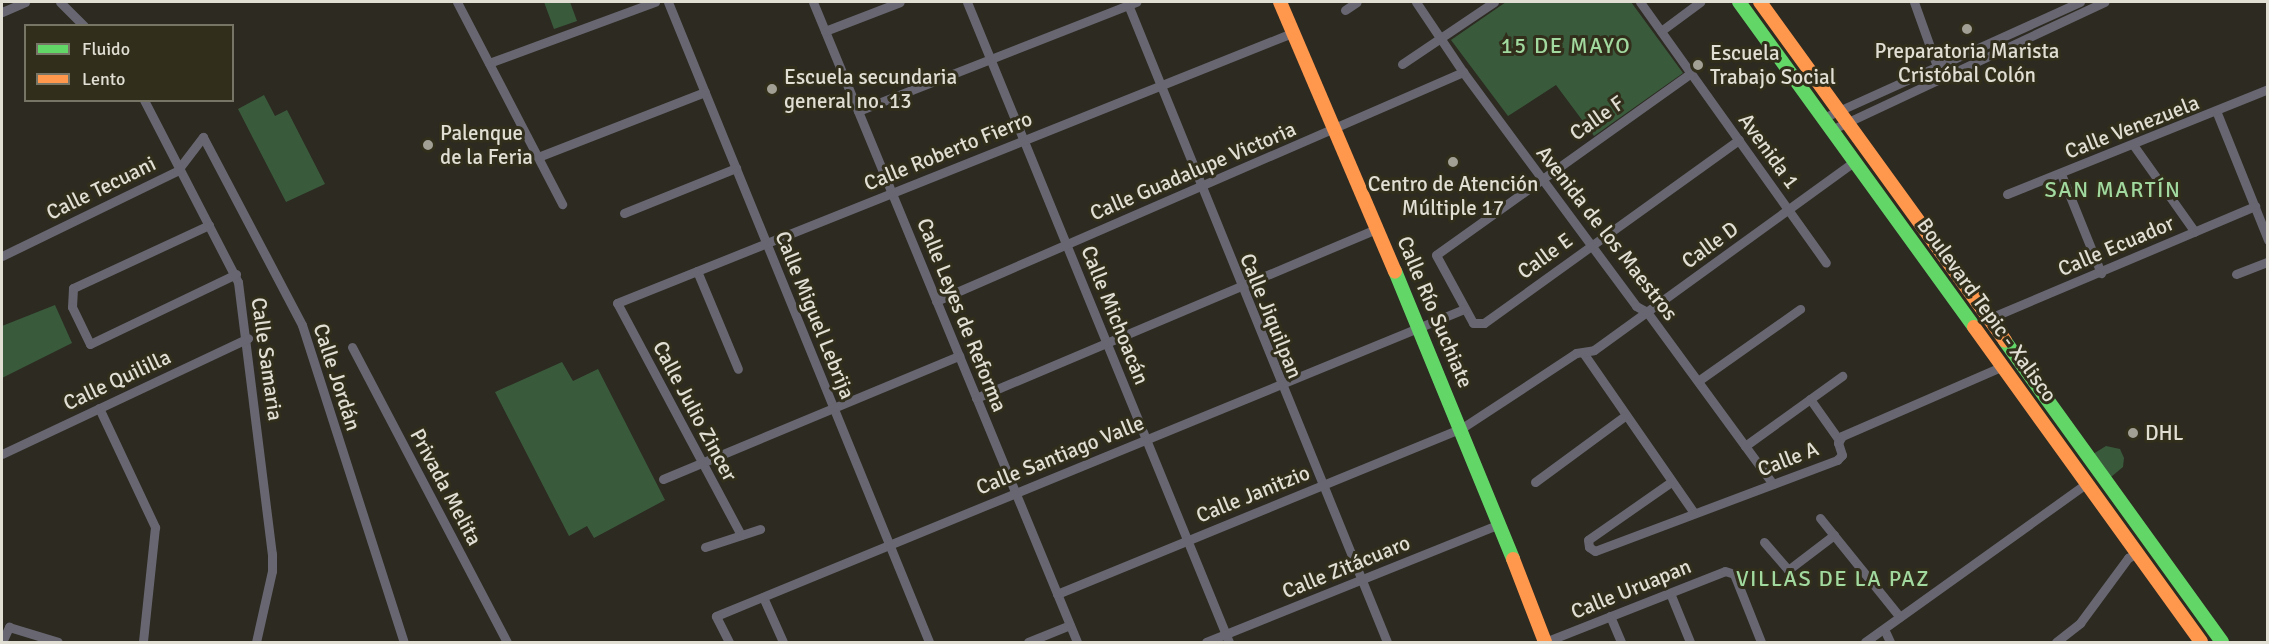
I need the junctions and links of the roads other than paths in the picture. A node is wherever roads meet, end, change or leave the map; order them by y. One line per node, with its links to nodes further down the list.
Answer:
1 (25, 2): 22 (street)
2 (60, 2): 24 (street)
3 (457, 2): 30 (street)
4 (655, 2): 30 (street)
5 (668, 2): 38 (street, Calle Miguel Lebrija)
6 (813, 2): 25 (street, Calle Leyes de Reforma)
7 (900, 2): 25 (street)
8 (967, 2): 29 (street, Calle Michoacán)
9 (1130, 2): 29 (street); 36 (street, Calle Jiquilpan)
10 (1280, 2): 27 (main road, Calle Río Suchiate)
11 (1357, 2): 21 (street)
12 (1416, 2): 28 (street, Avenida de los Maestros)
13 (1494, 2): 28 (street)
14 (1640, 2): 26 (street, Avenida 1)
15 (1700, 2): 26 (street)
16 (1739, 2): 43 (main road, Boulevard Tepic - Xalisco)
17 (1760, 2): 42 (main road, Boulevard Tepic - Xalisco)
18 (1914, 2): 32 (street)
19 (2080, 2): 23 (street)
20 (2104, 2): 23 (street)
21 (1345, 10)
22 (2, 12)
23 (2047, 21): 32 (street); 35 (street)
24 (82, 24)
25 (825, 31): 40 (street, Calle Leyes de Reforma)
26 (1661, 31): 34 (street, Avenida 1)
27 (1292, 33): 36 (street, Calle Roberto Fierro); 44 (main road, Calle Río Suchiate)
28 (1442, 38): 31 (street); 33 (street, Avenida de los Maestros)
29 (990, 59): 40 (street); 47 (street, Calle Michoacán)
30 (489, 63): 50 (street)
31 (1402, 64)
32 (1937, 67): 35 (street); 42 (street)
33 (1463, 72): 44 (street, Calle Guadalupe Victoria); 55 (street, Avenida de los Maestros)
34 (1691, 73): 48 (street, Avenida 1); 55 (street, Calle F)
35 (1940, 77): 42 (street)
36 (1161, 86): 47 (street, Calle Roberto Fierro); 56 (street, Calle Jiquilpan)
37 (2268, 89): 41 (street, Calle Venezuela)
38 (705, 92): 50 (street); 52 (street, Calle Miguel Lebrija)
39 (145, 102): 53 (street, Calle Samaria)
40 (858, 111): 57 (street, Calle Leyes de Reforma)
41 (2217, 112): 49 (street, Calle Venezuela); 60 (street)
42 (1844, 116): 43 (street); 45 (street); 63 (main road, Boulevard Tepic - Xalisco)
43 (1823, 118): 45 (main road, Boulevard Tepic - Xalisco)
44 (1334, 129): 56 (street, Calle Guadalupe Victoria); 65 (main road, Calle Río Suchiate)
45 (1831, 130): 51 (main road, Boulevard Tepic - Xalisco)
46 (203, 137): 53 (street, Calle Tecuani); 144 (street, Calle Jordán)
47 (1024, 140): 57 (street, Calle Roberto Fierro); 70 (street, Calle Michoacán)
48 (1739, 140): 61 (street, Avenida 1); 69 (street, Calle E)
49 (2134, 146): 54 (street, Calle Venezuela); 66 (street)
50 (538, 157): 59 (street)
51 (1855, 161): 61 (street, Calle D); 63 (main road); 79 (main road, Boulevard Tepic - Xalisco)
52 (736, 168): 62 (street); 68 (street, Calle Miguel Lebrija)
53 (177, 171): 64 (street, Calle Samaria); 71 (street, Calle Tecuani)
54 (2061, 174): 58 (street, Calle Venezuela); 75 (street)
55 (1542, 179): 69 (street, Avenida de los Maestros); 82 (street, Calle F)
56 (1200, 187): 70 (street, Calle Guadalupe Victoria); 78 (street, Calle Jiquilpan)
57 (892, 193): 68 (street, Calle Roberto Fierro); 80 (street, Calle Leyes de Reforma)
58 (2007, 194)
59 (562, 204)
60 (2254, 206): 66 (street, Calle Ecuador); 67 (street)
61 (1789, 210): 73 (street, Avenida 1); 84 (street, Calle D)
62 (624, 213)
63 (1914, 214): 85 (main road, Boulevard Tepic - Xalisco)
64 (209, 225): 76 (street, Calle Samaria); 76 (street)
65 (1377, 229): 78 (street); 86 (main road, Calle Río Suchiate)
66 (2195, 232): 75 (street, Calle Ecuador)
67 (2268, 240)
68 (766, 243): 74 (street, Calle Roberto Fierro); 101 (street, Calle Miguel Lebrija)
69 (1592, 244): 82 (street, Calle E); 84 (street, Avenida de los Maestros)
70 (1066, 245): 80 (street, Calle Guadalupe Victoria); 88 (street, Calle Michoacán)
71 (2, 255)
72 (2268, 262): 77 (street)
73 (1826, 263)
74 (697, 271): 81 (street, Calle Roberto Fierro); 93 (street)
75 (2101, 273): 85 (street, Calle Ecuador)
76 (236, 274): 87 (street, Calle Samaria)
77 (2236, 274)
78 (1240, 287): 88 (street); 96 (street, Calle Jiquilpan)
79 (1946, 289): 85 (main road); 92 (main road, Boulevard Tepic - Xalisco)
80 (936, 301): 91 (street, Calle Leyes de Reforma)
81 (617, 303): 109 (street, Calle Julio Zincer)
82 (1464, 309): 86 (street)
83 (1800, 309): 95 (street)
84 (1647, 312): 90 (street, Calle D); 95 (street, Avenida de los Maestros)
85 (1990, 318): 99 (main road, Boulevard Tepic - Xalisco)
86 (1418, 326): 96 (street, Calle Santiago Valle); 103 (main road, Calle Río Suchiate)
87 (248, 338): 100 (street, Calle Quililla); 139 (street, Calle Samaria)
88 (1107, 343): 97 (street); 104 (street, Calle Michoacán)
89 (352, 347): 145 (street, Privada Melita)
90 (1584, 354): 102 (street); 103 (street, Calle D)
91 (959, 356): 97 (street, Calle Leyes de Reforma); 101 (street)
92 (2003, 366): 99 (main road); 105 (street, Calle A); 108 (main road, Boulevard Tepic - Xalisco)
93 (738, 369)
94 (1842, 376): 98 (street)
95 (1698, 381): 106 (street, Avenida de los Maestros)
96 (1279, 384): 104 (street, Calle Santiago Valle); 115 (street, Calle Jiquilpan)
97 (976, 398): 117 (street, Calle Leyes de Reforma)
98 (1810, 399): 105 (street); 106 (street)
99 (2051, 403): 116 (main road, Boulevard Tepic - Xalisco)
100 (99, 408): 107 (street, Calle Quililla); 142 (street)
101 (834, 408): 109 (street); 126 (street, Calle Miguel Lebrija)
102 (1625, 416): 111 (street); 112 (street)
103 (1462, 428): 115 (street, Calle Janitzio); 120 (main road, Calle Río Suchiate)
104 (1146, 439): 117 (street, Calle Santiago Valle); 124 (street, Calle Michoacán)
105 (1839, 440): 113 (street, Calle A)
106 (1745, 446): 113 (street, Avenida de los Maestros)
107 (2, 454)
108 (2064, 454): 114 (main road, Boulevard Tepic - Xalisco); 116 (main road)
109 (703, 463): 110 (street); 122 (street, Calle Julio Zincer)
110 (663, 479)
111 (1535, 482)
112 (1671, 482): 118 (street); 118 (street, Calle A)
113 (1773, 484): 118 (street, Calle A)
114 (2086, 484): 128 (main road, Boulevard Tepic - Xalisco); 135 (street)
115 (1322, 485): 124 (street, Calle Janitzio); 129 (street, Calle Jiquilpan)
116 (2108, 487): 133 (main road, Boulevard Tepic - Xalisco)
117 (1015, 493): 126 (street, Calle Santiago Valle); 131 (street, Calle Leyes de Reforma)
118 (1694, 513)
119 (1820, 518): 123 (street)
120 (1499, 524): 129 (street, Calle Zitácuaro); 153 (main road, Calle Río Suchiate)
121 (760, 529): 122 (street)
122 (741, 535): 127 (street)
123 (1834, 535): 125 (street); 135 (street)
124 (1187, 540): 131 (street, Calle Janitzio); 138 (street, Calle Michoacán)
125 (1764, 542)
126 (889, 545): 132 (street, Calle Santiago Valle); 148 (street, Calle Miguel Lebrija)
127 (705, 547)
128 (2137, 553): 133 (main road); 159 (street); 160 (main road, Boulevard Tepic - Xalisco)
129 (1362, 580): 138 (street, Calle Zitácuaro); 152 (street, Calle Jiquilpan)
130 (1670, 592): 134 (street, Calle Uruapan); 155 (street); 156 (street, Calle Uruapan)
131 (1057, 594): 136 (street, Calle Leyes de Reforma)
132 (763, 597): 146 (street, Calle Santiago Valle); 147 (street)
133 (2200, 613): 161 (main road, Boulevard Tepic - Xalisco)
134 (1610, 616): 153 (street, Calle Uruapan); 154 (street)
135 (1900, 617): 137 (street)
136 (1070, 625): 149 (street); 150 (street, Calle Leyes de Reforma)
137 (1884, 629): 157 (street); 158 (street)
138 (1227, 638): 151 (street, Calle Zitácuaro)
139 (257, 640): 143 (street)
140 (2, 642): 141 (street)
141 (58, 642)
142 (143, 642)
143 (267, 642)
144 (404, 642)
145 (507, 642)
146 (729, 642)
147 (783, 642)
148 (929, 642)
149 (1028, 642)
150 (1077, 642)
151 (1206, 642)
152 (1387, 642)
153 (1545, 642)
154 (1621, 642)
155 (1690, 642)
156 (1761, 642)
157 (1865, 642)
158 (1890, 642)
159 (2058, 642)
160 (2201, 642)
161 (2222, 642)

